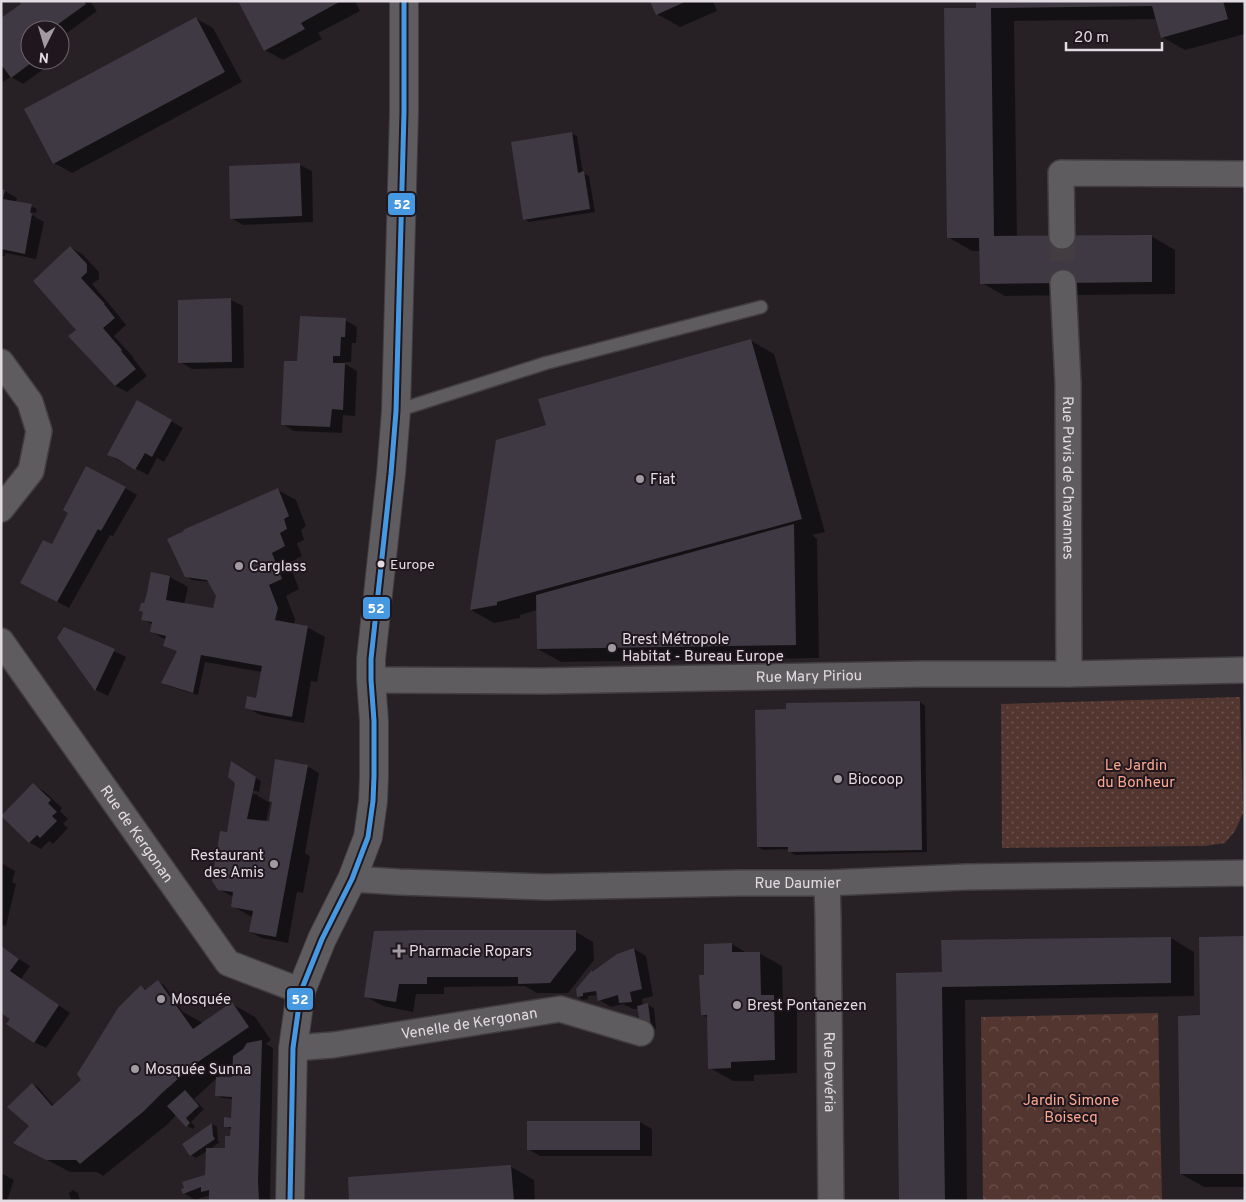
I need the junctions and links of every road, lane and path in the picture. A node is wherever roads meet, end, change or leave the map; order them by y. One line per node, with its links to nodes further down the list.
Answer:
1 (404, 1): 7 (street)
2 (1245, 174): 3 (street)
3 (1062, 236)
4 (1062, 283): 11 (street, Rue Puvis de Chavannes)
5 (761, 307): 7 (lane)
6 (1, 362): 8 (street)
7 (396, 411): 12 (street)
8 (1, 509)
9 (1, 641): 16 (street, Rue de Kergonan)
10 (1245, 670): 11 (street, Rue Mary Piriou)
11 (1069, 674): 12 (street, Rue Mary Piriou)
12 (371, 680): 14 (street)
13 (1245, 873): 15 (street, Rue Daumier)
14 (352, 879): 15 (street, Rue Daumier); 16 (street)
15 (827, 883): 20 (street, Rue Devéria)
16 (301, 991): 18 (street)
17 (641, 1033): 18 (street, Venelle de Kergonan)
18 (293, 1048): 19 (street)
19 (290, 1201)
20 (831, 1201)

